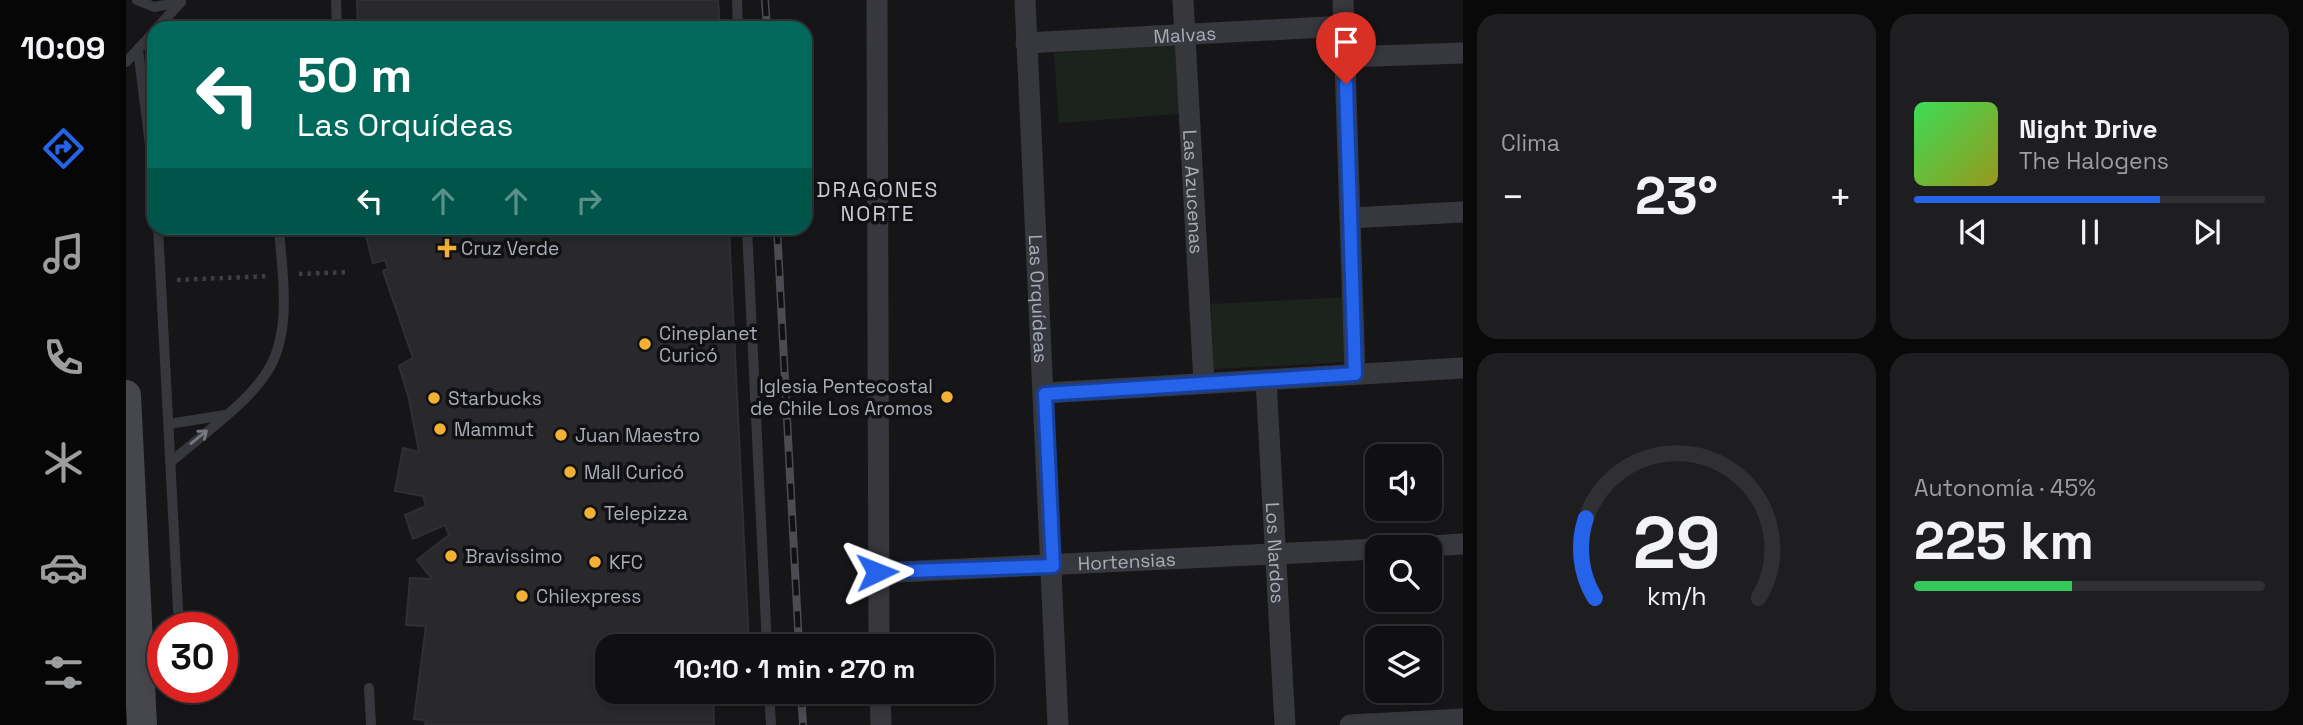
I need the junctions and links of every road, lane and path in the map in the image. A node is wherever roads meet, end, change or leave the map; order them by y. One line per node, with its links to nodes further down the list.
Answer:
1 (137, 0): 8 (lane)
2 (336, 0): 10 (lane)
3 (737, 0): 11 (lane)
4 (877, 0): 43 (street)
5 (1025, 0): 15 (street, Las Orquídeas)
6 (1183, 0): 13 (street, Las Azucenas)
7 (1343, 0): 12 (street)
8 (182, 1): 9 (lane)
9 (164, 21)
10 (337, 21)
11 (738, 21)
12 (1344, 26): 13 (street, Malvas); 18 (street)
13 (1184, 33): 15 (street, Malvas); 32 (street, Las Azucenas)
14 (147, 40): 16 (lane)
15 (1026, 43): 33 (street, Las Orquídeas)
16 (138, 49): 19 (lane); 20 (lane)
17 (1463, 53): 18 (street)
18 (1345, 57): 22 (street)
19 (126, 62)
20 (147, 121)
21 (1463, 212): 22 (street)
22 (1350, 218): 30 (street)
23 (159, 235): 28 (lane)
24 (279, 235): 27 (lane)
25 (747, 235): 45 (lane)
26 (349, 272): 27 (path)
27 (282, 275): 28 (path); 35 (lane)
28 (162, 280): 36 (lane)
29 (1463, 368): 30 (street)
30 (1355, 374): 31 (street)
31 (1266, 380): 32 (street); 41 (street, Los Nardos)
32 (1204, 383): 33 (street)
33 (1045, 394): 42 (street, Las Orquídeas)
34 (126, 395): 51 (main road)
35 (228, 415): 36 (lane); 37 (lane, one-way to 35)
36 (169, 424): 37 (lane)
37 (172, 461): 44 (lane)
38 (1463, 544): 39 (street)
39 (1442, 545)
40 (1365, 550): 41 (street, Hortensias)
41 (1276, 555): 42 (street, Hortensias); 56 (street, Los Nardos)
42 (1053, 566): 43 (street, Hortensias); 55 (street, Las Orquídeas)
43 (877, 572): 46 (street)
44 (177, 612)
45 (766, 634)
46 (879, 634)
47 (369, 688): 52 (lane)
48 (770, 704): 53 (lane)
49 (880, 704): 54 (street)
50 (1463, 719): 57 (street)
51 (142, 725)
52 (371, 725)
53 (771, 725)
54 (881, 725)
55 (1058, 725)
56 (1285, 725)
57 (1350, 725)

